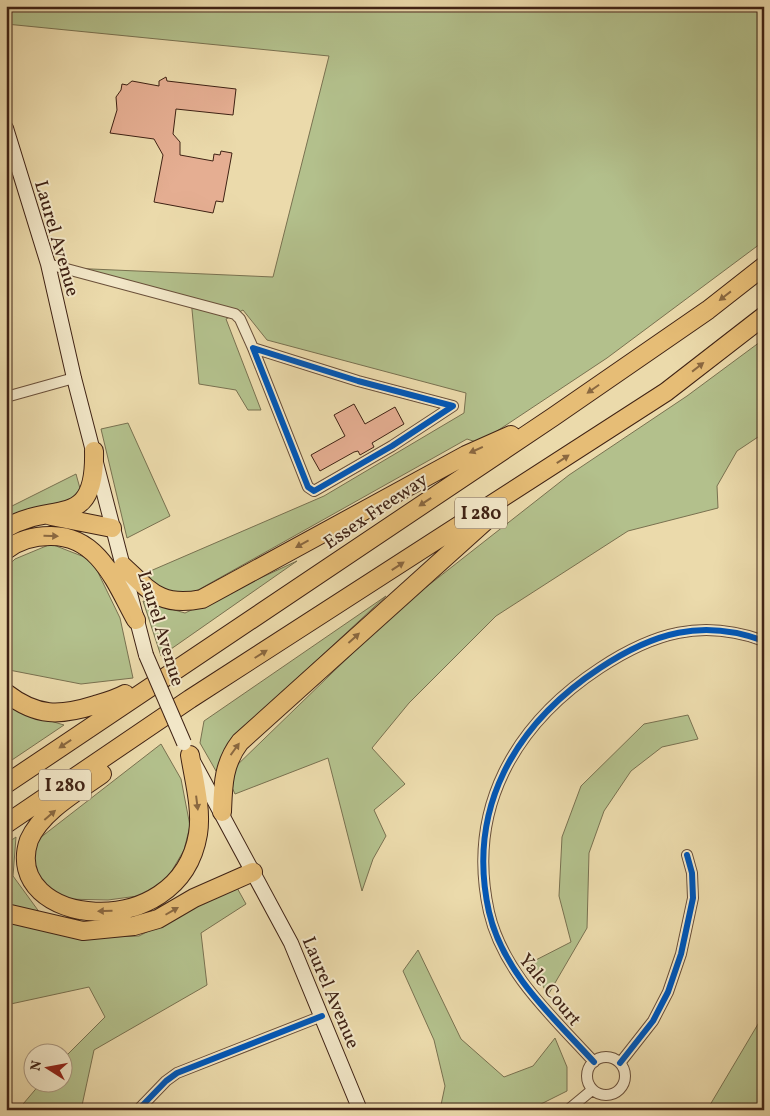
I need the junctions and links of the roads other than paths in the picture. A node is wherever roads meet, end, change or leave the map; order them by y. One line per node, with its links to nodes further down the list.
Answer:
1 (6, 128): 2 (main road, Laurel Avenue)
2 (48, 264): 5 (street); 6 (main road, Laurel Avenue)
3 (764, 266): 8 (highway, Essex Freeway / I 280, one-way to 8)
4 (764, 316): 10 (highway, I 280, one-way to 4)
5 (253, 348): 5 (street)
6 (74, 378): 7 (street); 9 (main road, Laurel Avenue)
7 (6, 397)
8 (553, 417): 15 (highway, one-way to 15); 18 (highway, Essex Freeway / I 280, one-way to 18)
9 (94, 451): 11 (highway); 13 (main road, Laurel Avenue)
10 (534, 478): 19 (highway, I 280, one-way to 10); 23 (highway, one-way to 10)
11 (49, 516): 12 (highway); 13 (highway)
12 (6, 528)
13 (112, 528): 15 (main road, Laurel Avenue)
14 (6, 550): 16 (highway, one-way to 16)
15 (123, 566): 16 (main road, Laurel Avenue)
16 (136, 620): 21 (main road, Laurel Avenue, bridge)
17 (764, 641): 29 (street, Yale Court)
18 (193, 657): 20 (highway); 22 (highway, Essex Freeway / I 280, one-way to 22)
19 (234, 671): 21 (highway, one-way to 19); 24 (highway, I 280)
20 (6, 693)
21 (187, 749): 23 (main road, Laurel Avenue)
22 (6, 784)
23 (222, 812): 26 (main road, Laurel Avenue)
24 (6, 824)
25 (686, 856): 30 (street)
26 (253, 872): 27 (highway, one-way to 26); 28 (main road, Laurel Avenue)
27 (6, 914)
28 (322, 1016): 32 (street); 33 (main road, Laurel Avenue)
29 (594, 1062): 30 (street); 31 (street)
30 (620, 1063): 31 (street)
31 (592, 1090): 34 (street)
32 (138, 1110)
33 (360, 1110)
34 (568, 1110)

